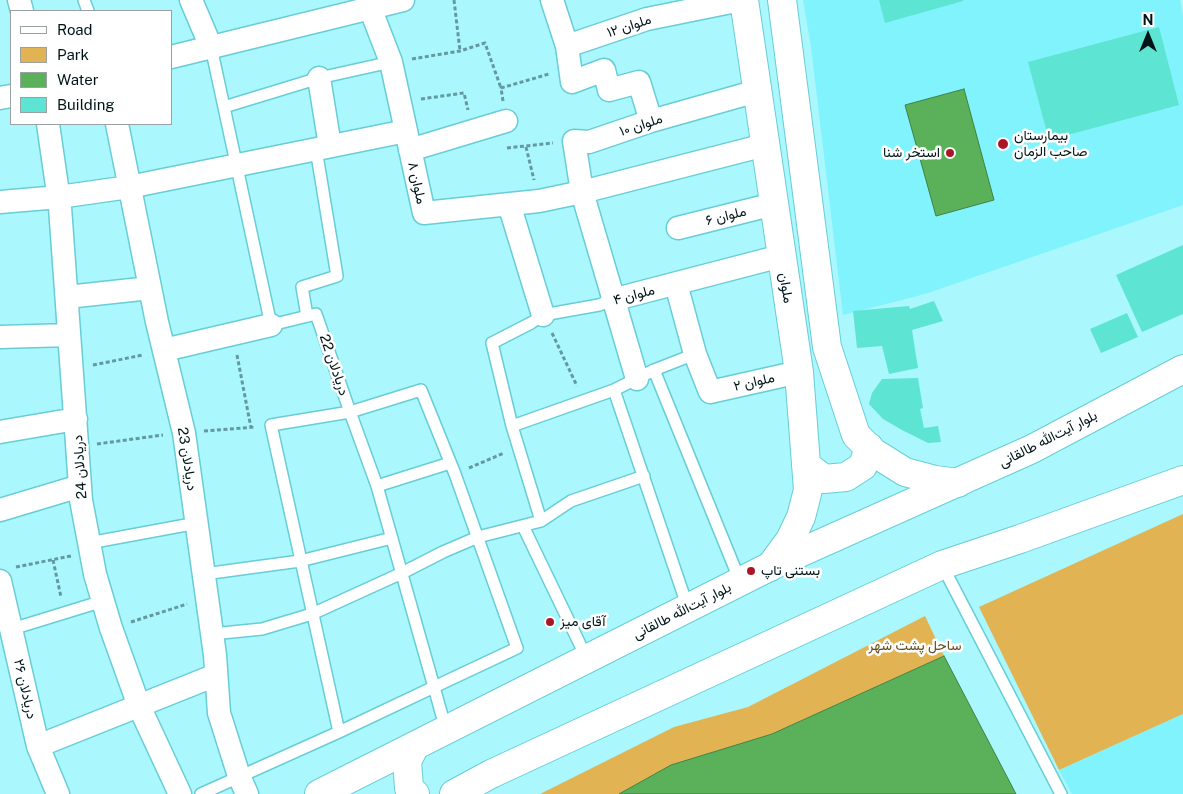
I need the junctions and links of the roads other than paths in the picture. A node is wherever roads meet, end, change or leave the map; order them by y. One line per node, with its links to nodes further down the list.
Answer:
1 (191, 0): 7 (street)
2 (403, 0): 6 (street)
3 (552, 0): 9 (street)
4 (742, 0): 9 (street, ملوان ۱۲); 12 (main road, ملوان)
5 (782, 0): 49 (main road)
6 (369, 4): 7 (street); 10 (street, ملوان ۸)
7 (211, 47): 8 (street); 13 (lane)
8 (172, 56)
9 (568, 57): 15 (street)
10 (391, 62): 11 (lane); 18 (street, ملوان ۸)
11 (319, 78): 13 (lane); 20 (street)
12 (757, 91): 15 (street, ملوان ۱۰); 19 (main road, ملوان)
13 (224, 107): 21 (lane)
14 (506, 121): 18 (street)
15 (650, 121): 23 (street, ملوان ۱۰)
16 (48, 125): 24 (street, دریادلان 24)
17 (117, 125): 22 (street, دریادلان 23)
18 (408, 140): 20 (street); 26 (street, ملوان ۸)
19 (765, 145): 23 (street, ملوان ۸); 27 (main road, ملوان)
20 (323, 148): 21 (street); 35 (lane)
21 (237, 165): 22 (street); 36 (lane)
22 (128, 187): 24 (street); 31 (street, دریادلان 23)
23 (582, 192): 26 (street, ملوان ۸); 33 (street)
24 (59, 197): 25 (street); 32 (street, دریادلان 24)
25 (0, 202)
26 (509, 204): 34 (street)
27 (774, 204): 28 (street, ملوان ۶); 29 (main road, ملوان)
28 (678, 228)
29 (781, 256): 30 (street, ملوان ۴); 42 (main road, ملوان)
30 (676, 284): 33 (street, ملوان ۴); 40 (street)
31 (150, 288): 32 (street); 39 (street, دریادلان 23)
32 (67, 297): 37 (street, دریادلان 24)
33 (612, 300): 34 (lane, ملوان ۴); 43 (street)
34 (543, 315): 47 (lane, ملوان ۴)
35 (308, 316): 36 (lane); 45 (lane, دریادلان 22)
36 (271, 325): 39 (street)
37 (69, 335): 38 (street); 46 (street, دریادلان 24)
38 (0, 336)
39 (164, 350): 59 (street, دریادلان 23)
40 (695, 354): 42 (street, ملوان ۲); 43 (lane)
41 (1183, 369): 54 (main road, بلوار آیت‌الله طالقانی)
42 (798, 372): 51 (main road, ملوان)
43 (645, 375): 44 (lane); 70 (lane)
44 (614, 390): 47 (lane); 52 (lane)
45 (350, 412): 50 (lane); 56 (lane); 64 (lane, دریادلان 22)
46 (76, 419): 48 (street); 55 (street, دریادلان 24)
47 (512, 426): 58 (lane)
48 (0, 432)
49 (869, 447): 51 (main road); 54 (main road)
50 (450, 463): 56 (lane); 61 (lane)
51 (806, 465): 66 (main road, ملوان)
52 (644, 476): 58 (lane); 72 (lane)
53 (1183, 480): 65 (main road)
54 (958, 483): 66 (main road, بلوار آیت‌الله طالقانی)
55 (80, 486): 57 (street); 63 (street, دریادلان 24)
56 (377, 486): 62 (lane)
57 (0, 510)
58 (541, 521): 60 (lane)
59 (197, 523): 63 (lane); 68 (street, دریادلان 23)
60 (523, 526): 61 (lane); 76 (lane)
61 (478, 537): 67 (lane); 78 (lane)
62 (392, 538): 64 (lane); 67 (lane)
63 (90, 547): 71 (street, دریادلان 24)
64 (300, 561): 68 (lane); 73 (lane)
65 (942, 565): 90 (main road); 91 (lane)
66 (770, 567): 70 (main road, بلوار آیت‌الله طالقانی)
67 (402, 573): 73 (lane); 78 (lane)
68 (204, 574): 75 (street, دریادلان 23)
69 (4, 575): 74 (street, دریادلان ۲۶)
70 (740, 582): 72 (main road, بلوار آیت‌الله طالقانی)
71 (103, 600): 74 (lane); 79 (street, دریادلان 24)
72 (688, 608): 76 (main road, بلوار آیت‌الله طالقانی)
73 (312, 614): 75 (lane); 81 (lane)
74 (7, 619): 82 (street, دریادلان ۲۶)
75 (212, 634): 77 (street, دریادلان 23)
76 (587, 659): 80 (main road, بلوار آیت‌الله طالقانی)
77 (216, 675): 79 (street); 84 (street, دریادلان 23)
78 (434, 687): 80 (lane); 81 (lane)
79 (139, 706): 82 (street); 86 (street, دریادلان 24)
80 (446, 730): 83 (main road, بلوار آیت‌الله طالقانی)
81 (339, 732): 84 (lane)
82 (38, 746): 85 (street, دریادلان ۲۶)
83 (415, 746): 88 (main road, بلوار آیت‌الله طالقانی); 89 (main road)
84 (243, 785): 87 (lane)
85 (58, 794)
86 (180, 794)
87 (200, 794)
88 (319, 794)
89 (415, 794)
90 (454, 794)
91 (1061, 794)

